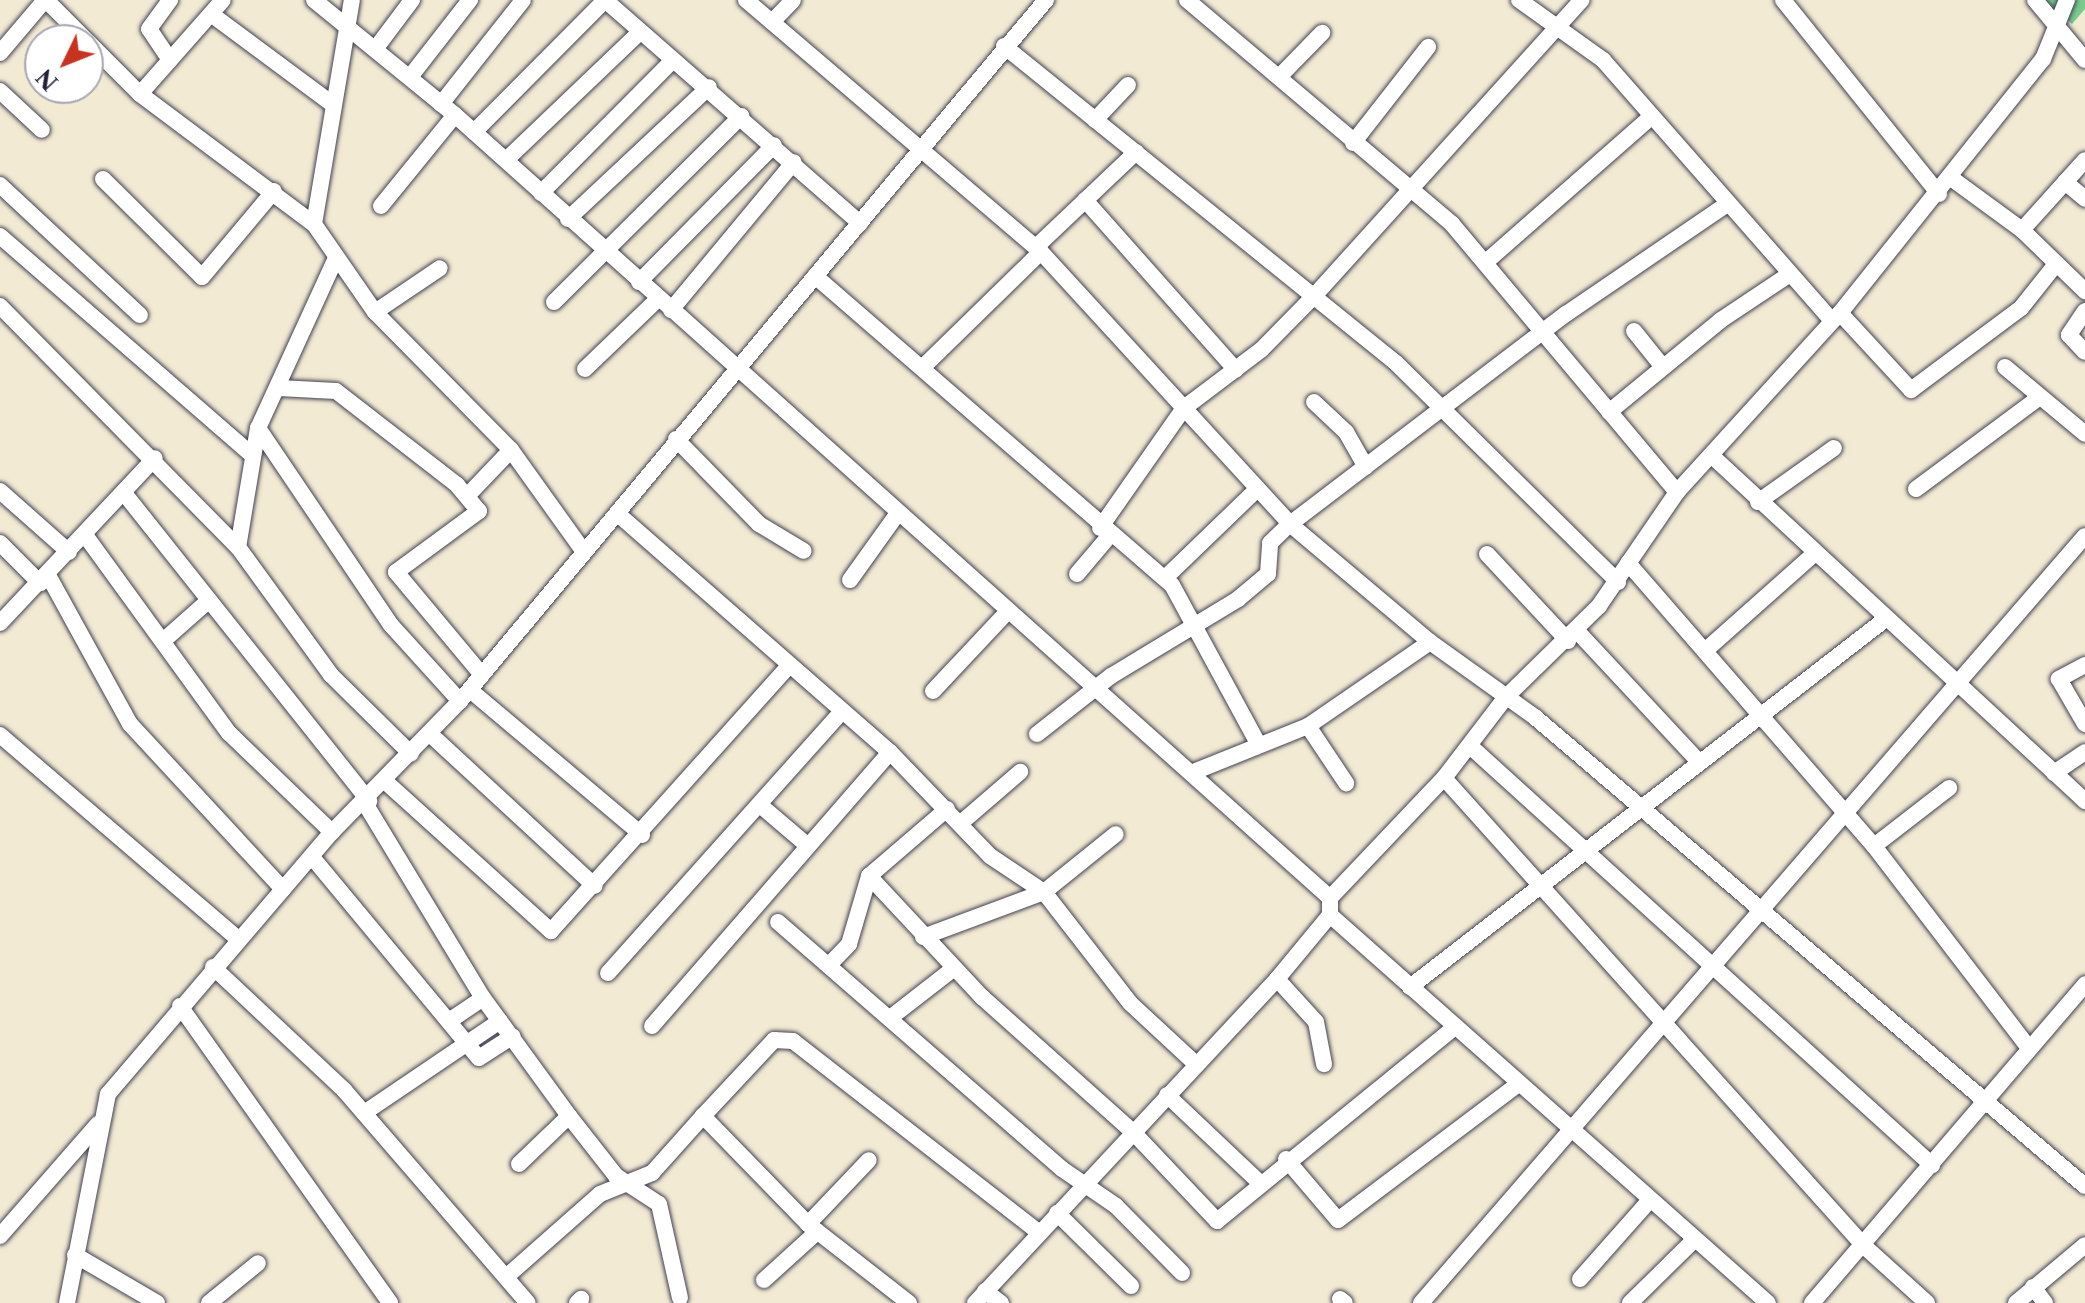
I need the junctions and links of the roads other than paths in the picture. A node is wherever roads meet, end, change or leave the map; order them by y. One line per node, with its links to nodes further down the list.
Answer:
1 (46, 0): 23 (street); 32 (street)
2 (170, 0): 34 (street)
3 (223, 0): 20 (street)
4 (314, 0): 24 (street)
5 (352, 0): 24 (street)
6 (412, 0): 31 (street)
7 (470, 0): 37 (street)
8 (523, 0): 44 (street)
9 (605, 0): 21 (street); 50 (street)
10 (633, 0): 21 (street)
11 (746, 0): 22 (street)
12 (793, 0): 22 (street)
13 (1187, 0): 38 (street)
14 (1519, 0): 25 (street)
15 (1582, 0): 25 (street)
16 (1783, 0): 65 (street)
17 (2035, 0): 27 (street)
18 (2067, 0): 27 (street)
19 (1036, 3): 29 (street)
20 (211, 14): 34 (street); 43 (street)
21 (623, 16): 26 (street)
22 (772, 22): 53 (street)
23 (70, 24)
24 (347, 24): 31 (street); 43 (street)
25 (1559, 26): 47 (street); 62 (street)
26 (640, 32): 35 (street); 55 (street)
27 (2060, 32): 36 (street); 58 (street)
28 (1322, 33): 38 (street)
29 (1004, 46): 48 (street); 53 (street)
30 (1428, 47): 51 (street)
31 (376, 48): 37 (street)
32 (0, 53)
33 (104, 58): 42 (street)
34 (170, 60): 42 (street)
35 (673, 60): 40 (street); 64 (street)
36 (2085, 60)
37 (410, 77): 44 (street)
38 (1279, 77): 51 (street)
39 (1128, 85): 48 (street)
40 (709, 87): 46 (street); 70 (street)
41 (0, 91): 49 (street)
42 (140, 94): 63 (street)
43 (332, 104): 72 (street)
44 (441, 104): 45 (street)
45 (455, 115): 50 (street); 69 (street)
46 (741, 116): 52 (street); 76 (street)
47 (1651, 117): 68 (street); 78 (street)
48 (1095, 120): 54 (street)
49 (42, 130)
50 (474, 132): 55 (street)
51 (1353, 143): 62 (street)
52 (774, 145): 57 (street); 83 (street)
53 (925, 148): 71 (street); 75 (street)
54 (1136, 152): 67 (street); 85 (street)
55 (506, 160): 64 (street)
56 (2085, 160): 60 (street)
57 (794, 162): 71 (street); 89 (street)
58 (1951, 178): 65 (street); 73 (street)
59 (103, 179): 63 (street)
60 (2065, 182): 66 (street); 73 (street)
61 (0, 185): 92 (street)
62 (1412, 186): 78 (street); 85 (street)
63 (274, 191): 72 (street)
64 (541, 193): 70 (street)
65 (1939, 194): 93 (street)
66 (2085, 199)
67 (1085, 200): 75 (street); 102 (street)
68 (1727, 204): 81 (street); 95 (street)
69 (381, 206)
70 (568, 219): 76 (street)
71 (860, 223): 82 (street)
72 (314, 224): 77 (street)
73 (2022, 230): 79 (street)
74 (0, 236): 114 (street)
75 (1038, 250): 100 (street); 106 (street)
76 (607, 254): 83 (street); 87 (street)
77 (335, 260): 91 (street); 103 (street)
78 (1487, 261): 95 (street)
79 (2056, 264): 84 (street); 93 (street)
80 (440, 268): 91 (street)
81 (1790, 274): 93 (street); 97 (street)
82 (815, 276): 99 (street); 100 (street)
83 (639, 282): 86 (street)
84 (2085, 291)
85 (1316, 294): 102 (street); 107 (street)
86 (658, 299): 89 (street); 101 (street)
87 (554, 302)
88 (0, 306): 116 (street)
89 (671, 310): 99 (street)
90 (2085, 311): 96 (street)
91 (375, 312): 113 (street)
92 (140, 315)
93 (1836, 317): 115 (street)
94 (1634, 331): 97 (street)
95 (1541, 335): 107 (street); 108 (street)
96 (2085, 352)
97 (1662, 366): 108 (street)
98 (2005, 367): 104 (street)
99 (738, 368): 111 (street); 125 (street)
100 (922, 368): 128 (street)
101 (585, 369)
102 (1236, 370): 106 (street)
103 (279, 388): 109 (street); 123 (street)
104 (2040, 397): 110 (street); 118 (street)
105 (1314, 402): 117 (street)
106 (1184, 408): 120 (street); 128 (street)
107 (1446, 412): 117 (street); 143 (street)
108 (1609, 412): 121 (street)
109 (258, 428): 114 (street); 159 (street)
110 (2085, 434)
111 (676, 439): 126 (street); 133 (street)
112 (1834, 448): 124 (street)
113 (511, 450): 123 (street); 135 (street)
114 (251, 454): 132 (street)
115 (1711, 455): 121 (street); 124 (street)
116 (155, 458): 122 (street); 132 (street)
117 (1366, 467): 127 (street)
118 (1916, 489)
119 (0, 491): 134 (street)
120 (1255, 491): 127 (street); 140 (street)
121 (1677, 492): 138 (street)
122 (124, 493): 129 (street); 144 (street)
123 (468, 495): 155 (street)
124 (1758, 502): 137 (street)
125 (898, 513): 142 (street); 145 (street)
126 (619, 515): 135 (street); 154 (street)
127 (1290, 524): 148 (street); 151 (street)
128 (1105, 532): 139 (street); 140 (street)
129 (85, 535): 134 (street); 150 (street)
130 (2085, 536): 156 (street)
131 (0, 543): 141 (street)
132 (238, 547): 172 (street)
133 (804, 551)
134 (69, 552): 141 (street)
135 (584, 552): 155 (street)
136 (1487, 554): 149 (street)
137 (1814, 554): 146 (street); 152 (street)
138 (1628, 563): 143 (street); 152 (street)
139 (1077, 574)
140 (1165, 578): 148 (street)
141 (44, 579): 147 (street); 197 (street)
142 (850, 580)
143 (1618, 582): 149 (street)
144 (208, 601): 150 (street); 182 (street)
145 (1008, 611): 157 (street); 158 (street)
146 (1883, 621): 156 (street); 162 (street)
147 (0, 623)
148 (1197, 623): 157 (street); 168 (street)
149 (1573, 636): 160 (street); 173 (street)
150 (163, 641): 188 (street)
151 (1430, 642): 160 (street); 164 (street)
152 (1707, 649): 162 (street)
153 (2085, 665): 163 (street)
154 (789, 666): 161 (street); 190 (street)
155 (482, 675): 159 (street)
156 (1954, 685): 176 (street); 185 (street)
157 (1096, 687): 166 (street); 174 (street)
158 (933, 691)
159 (465, 696): 165 (street); 190 (street)
160 (1506, 697): 169 (street); 186 (street)
161 (842, 711): 170 (street); 183 (street)
162 (1761, 715): 173 (street); 185 (street)
163 (2085, 724)
164 (1308, 726): 168 (street); 179 (street)
165 (430, 734): 172 (street); 196 (street)
166 (1037, 734)
167 (0, 735): 205 (street)
168 (1259, 745): 174 (street)
169 (1470, 746): 177 (street); 193 (street)
170 (890, 752): 184 (street); 191 (street)
171 (2085, 752): 176 (street)
172 (411, 754): 178 (street)
173 (1700, 763): 186 (street)
174 (1196, 771): 200 (street)
175 (1020, 772): 187 (street)
176 (2054, 773): 181 (street)
177 (1444, 778): 198 (street); 200 (street)
178 (387, 783): 182 (street); 196 (street)
179 (1346, 783)
180 (1949, 788): 192 (street)
181 (2085, 801)
182 (368, 803): 188 (street); 214 (street)
183 (760, 805): 191 (street); 210 (street)
184 (947, 809): 187 (street); 195 (street)
185 (1844, 809): 192 (street); 201 (street)
186 (1639, 811): 193 (street); 201 (street)
187 (962, 822): 199 (street)
188 (332, 832): 194 (street)
189 (1116, 834): 199 (street)
190 (642, 835): 196 (street)
191 (808, 846): 219 (street)
192 (1874, 846): 224 (street)
193 (1589, 849): 198 (street); 207 (street)
194 (312, 857): 197 (street); 217 (street)
195 (869, 876): 204 (street); 206 (street)
196 (595, 886)
197 (283, 889): 205 (street)
198 (1542, 889): 213 (street); 221 (street)
199 (1044, 892): 204 (street); 226 (street)
200 (1330, 898): 202 (street)
201 (1758, 911): 207 (street); 229 (street)
202 (1330, 915): 211 (street); 213 (street)
203 (778, 922): 206 (street)
204 (923, 937): 209 (street)
205 (238, 939): 208 (street)
206 (829, 965): 216 (street)
207 (1716, 965): 221 (street); 239 (street)
208 (213, 967): 215 (street); 230 (street)
209 (953, 969): 216 (street); 235 (street)
210 (608, 973)
211 (1277, 979): 225 (street); 226 (street)
212 (2085, 984): 224 (street)
213 (1410, 987): 220 (street)
214 (483, 998): 217 (street); 218 (street)
215 (180, 1006): 233 (street); 265 (street)
216 (890, 1018): 240 (street)
217 (452, 1019): 223 (street)
218 (500, 1021): 222 (street); 223 (street)
219 (652, 1026)
220 (1456, 1026): 227 (street); 236 (street)
221 (1666, 1027): 234 (street); 251 (street)
222 (513, 1036): 223 (street); 231 (street)
223 (467, 1041): 230 (street)
224 (2029, 1048): 229 (street)
225 (1324, 1064)
226 (1197, 1065): 228 (street)
227 (1517, 1085): 234 (street); 236 (street)
228 (1167, 1095): 235 (street); 241 (street)
229 (1984, 1103): 239 (street); 243 (street)
230 (364, 1113): 255 (street)
231 (569, 1116): 238 (street); 242 (street)
232 (703, 1116): 242 (street); 246 (street); 247 (street)
233 (102, 1119): 248 (street); 252 (street)
234 (1572, 1129): 244 (street); 269 (street)
235 (1132, 1131): 240 (street); 241 (street)
236 (1286, 1159): 241 (street)
237 (869, 1160): 246 (street)
238 (519, 1164)
239 (1932, 1165): 251 (street)
240 (1084, 1183): 245 (street); 254 (street)
241 (1260, 1183)
242 (634, 1184): 255 (street); 261 (street)
243 (2085, 1186)
244 (1649, 1201): 249 (street); 256 (street)
245 (1057, 1213): 247 (street); 258 (street)
246 (812, 1228): 257 (street); 267 (street)
247 (1038, 1232): 260 (street)
248 (0, 1236)
249 (1693, 1241): 270 (street); 271 (street)
250 (2085, 1245): 259 (street)
251 (1864, 1246): 272 (street); 273 (street)
252 (75, 1255): 262 (street); 263 (street)
253 (258, 1263): 264 (street)
254 (1182, 1273)
255 (506, 1277): 266 (street)
256 (1580, 1279)
257 (764, 1280)
258 (1131, 1286)
259 (2033, 1287): 274 (street); 275 (street)
260 (980, 1297): 268 (street)
261 (680, 1298)
262 (67, 1303)
263 (157, 1303)
264 (209, 1303)
265 (390, 1303)
266 (528, 1303)
267 (909, 1303)
268 (1001, 1303)
269 (1421, 1303)
270 (1630, 1303)
271 (1768, 1303)
272 (1812, 1303)
273 (1927, 1303)
274 (2016, 1303)
275 (2045, 1303)

